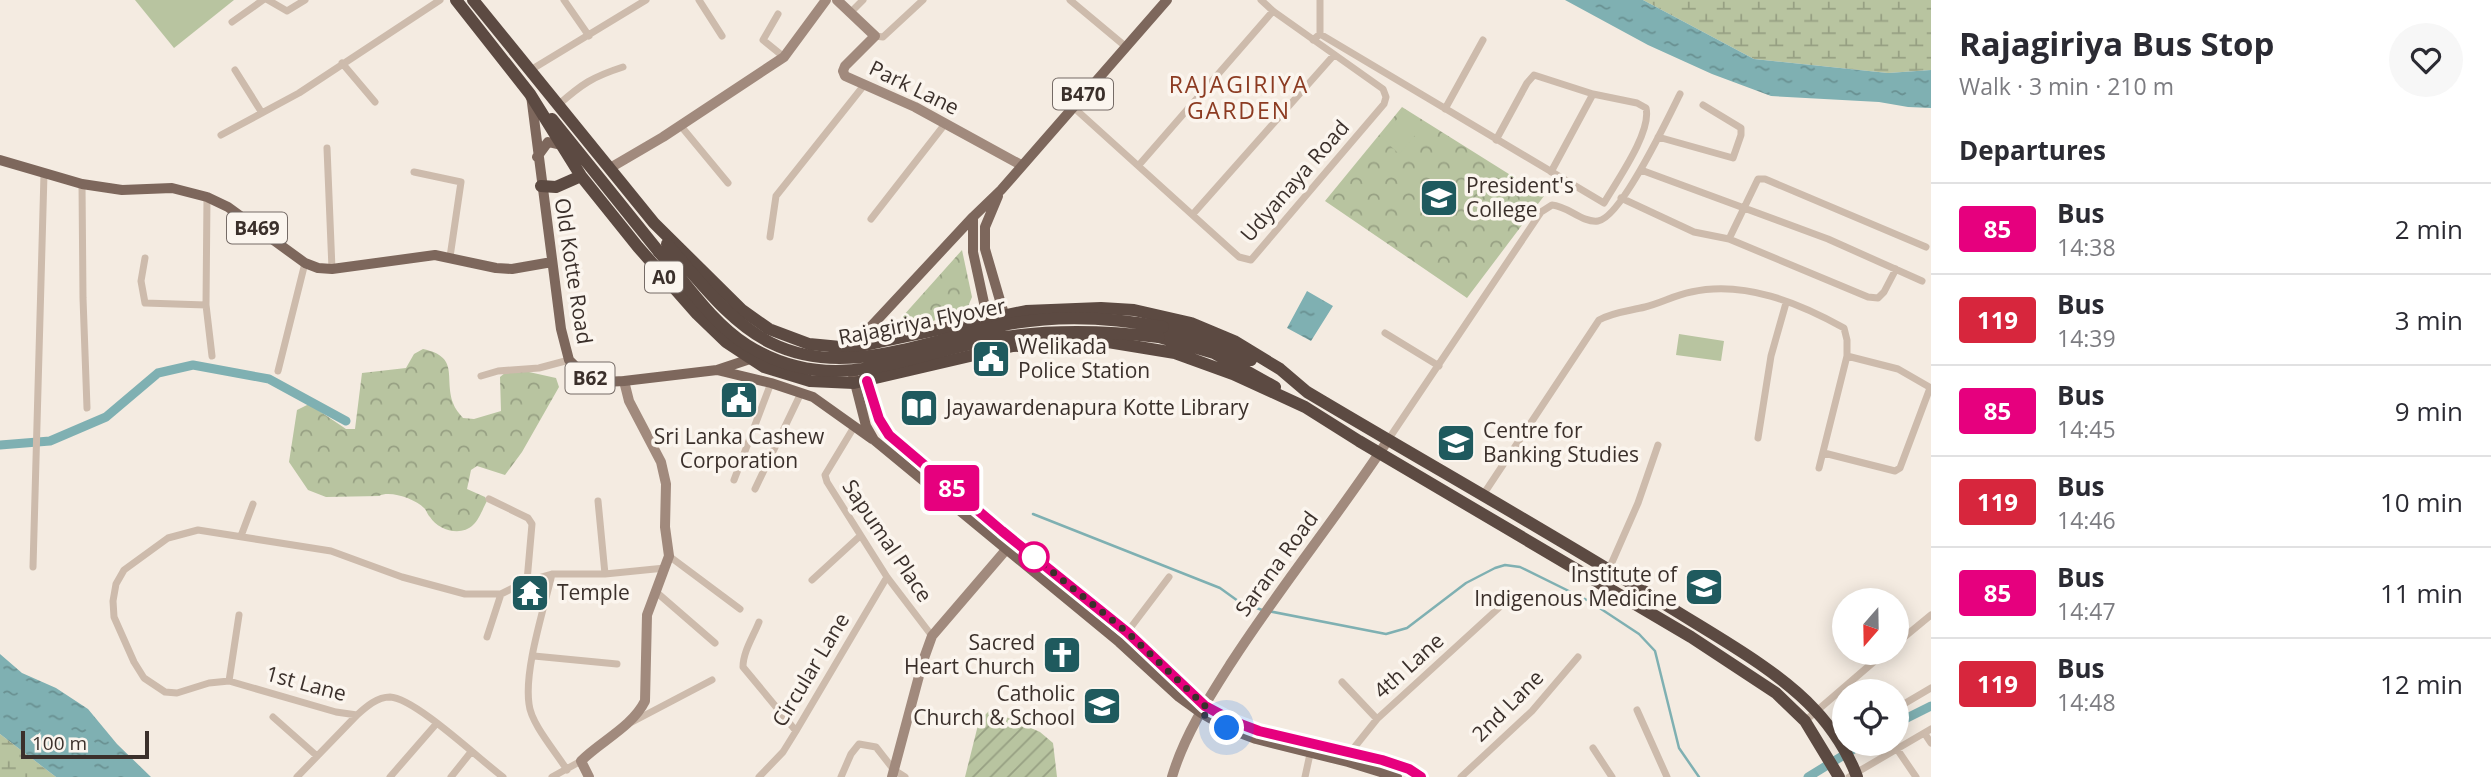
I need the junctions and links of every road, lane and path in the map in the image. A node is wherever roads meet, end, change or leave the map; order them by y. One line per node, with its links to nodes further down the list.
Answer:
1 (265, 0): 2 (street); 20 (street)
2 (305, 0)
3 (440, 0): 29 (street)
4 (456, 0): 34 (highway, A0)
5 (473, 0): 32 (highway, A0)
6 (564, 0): 21 (street)
7 (646, 0): 21 (street)
8 (699, 0): 22 (street)
9 (826, 0): 28 (street)
10 (837, 0): 18 (street, Park Lane)
11 (863, 0): 18 (street)
12 (923, 0): 23 (street)
13 (1070, 0): 26 (street)
14 (1167, 0): 26 (main road, B470)
15 (1262, 0): 17 (street, Udyanaya Road)
16 (1320, 0): 24 (street)
17 (1273, 11): 24 (street, Udyanaya Road); 53 (street)
18 (851, 12): 23 (street, Park Lane)
19 (778, 14): 28 (street)
20 (232, 22)
21 (589, 36): 32 (street)
22 (722, 36)
23 (875, 36): 33 (street, Park Lane)
24 (1316, 37): 27 (street, Udyanaya Road); 41 (street)
25 (1483, 40): 41 (street)
26 (1125, 46): 40 (main road, B470)
27 (1334, 55): 67 (street); 67 (street, Udyanaya Road)
28 (785, 57): 44 (street)
29 (342, 63): 37 (street); 42 (street)
30 (623, 67): 38 (street)
31 (235, 70): 42 (street)
32 (529, 71): 38 (highway, A0); 105 (highway, Rajagiriya Flyover, bridge)
33 (865, 84): 43 (street, Park Lane); 70 (street)
34 (530, 94): 48 (highway, A0); 50 (main road, Old Kotte Road / B62); 108 (highway, Rajagiriya Flyover, bridge)
35 (1593, 94): 47 (street); 57 (street); 57 (street)
36 (1680, 94): 46 (street)
37 (375, 102)
38 (558, 105): 54 (highway, A0)
39 (1703, 105): 46 (street)
40 (1072, 106): 52 (main road, B470); 53 (street, Udyanaya Road)
41 (1445, 109): 47 (street)
42 (262, 113): 45 (street)
43 (945, 124): 52 (street, Park Lane); 69 (street)
44 (680, 125): 54 (street); 60 (street)
45 (221, 135)
46 (1658, 137): 55 (street)
47 (1496, 139): 57 (street)
48 (561, 145): 50 (main road); 59 (highway, A0)
49 (327, 148): 77 (street)
50 (537, 157): 62 (main road, Old Kotte Road / B62)
51 (0, 160): 58 (main road, B469)
52 (1021, 165): 63 (main road, B470)
53 (1139, 165): 67 (street, Udyanaya Road)
54 (610, 167): 85 (highway, A0)
55 (1641, 170): 65 (street); 66 (street)
56 (414, 172): 73 (street)
57 (1551, 172)
58 (44, 174): 61 (main road, B469); 129 (street)
59 (581, 176): 62 (highway); 93 (highway, A0)
60 (728, 183)
61 (82, 184): 64 (main road, B469); 109 (street)
62 (541, 186): 75 (main road, Old Kotte Road / B62)
63 (1001, 190): 68 (main road, B470); 83 (main road, B470)
64 (207, 197): 76 (main road, B469); 81 (street)
65 (1621, 198): 71 (street); 95 (street)
66 (1743, 209): 71 (street); 72 (street); 78 (street)
67 (1193, 214)
68 (973, 217): 84 (main road); 89 (main road, B470)
69 (871, 219)
70 (770, 237)
71 (1729, 239): 78 (street)
72 (1926, 247)
73 (450, 257): 75 (main road, B469); 77 (main road, B469)
74 (145, 258): 81 (street)
75 (552, 262): 94 (main road, Old Kotte Road / B62)
76 (305, 263): 77 (main road, B469); 98 (street)
77 (332, 269)
78 (1896, 269): 79 (street)
79 (1922, 281)
80 (1786, 303): 92 (street); 112 (street); 121 (street)
81 (206, 305): 91 (street)
82 (1101, 308): 83 (highway, A0); 87 (highway); 105 (highway, A0)
83 (1004, 314): 84 (highway, A0); 88 (main road, B470)
84 (987, 318): 89 (highway, A0); 90 (main road)
85 (769, 329): 89 (highway, A0); 93 (street)
86 (1385, 333): 95 (street)
87 (1100, 342): 88 (highway, A0); 108 (highway, A0)
88 (1013, 346): 90 (highway, A0)
89 (851, 348): 100 (main road); 103 (main road)
90 (995, 349): 100 (highway, A0)
91 (212, 356)
92 (1847, 356): 104 (street); 117 (street)
93 (750, 359): 96 (highway, A0); 97 (main road, Old Kotte Road / B62)
94 (569, 360): 99 (street); 101 (main road, Old Kotte Road / B62)
95 (1439, 366): 113 (street)
96 (764, 367): 103 (highway, A0); 107 (main road)
97 (717, 370): 101 (main road, Old Kotte Road / B62); 102 (main road, Old Kotte Road / B62)
98 (278, 371)
99 (481, 376)
100 (867, 381): 103 (highway, A0); 111 (main road, B62)
101 (624, 382): 128 (street)
102 (771, 383): 106 (main road, Old Kotte Road / B62); 119 (street)
103 (853, 383): 114 (main road, B62)
104 (1931, 388): 117 (street)
105 (1307, 392): 113 (highway, A0)
106 (801, 393): 107 (main road, Old Kotte Road / B62); 120 (street)
107 (813, 397): 110 (main road, Old Kotte Road / B62)
108 (1305, 407): 116 (highway, A0)
109 (88, 408)
110 (854, 427): 114 (main road, Old Kotte Road / B62); 126 (street, Sapumal Place)
111 (887, 431): 114 (main road); 127 (main road, B62)
112 (1758, 438)
113 (1388, 440): 116 (street, Sarana Road); 121 (highway, A0)
114 (875, 441): 127 (main road, B62)
115 (1658, 445): 131 (street)
116 (1380, 453): 160 (street, Sarana Road); 166 (highway, A0)
117 (1824, 453): 118 (street)
118 (1819, 468)
119 (734, 480)
120 (755, 489)
121 (1483, 496): 131 (highway, A0)
122 (489, 499): 137 (street)
123 (597, 501): 133 (street)
124 (253, 504): 125 (street)
125 (241, 536): 139 (street); 156 (street, 1st Lane)
126 (860, 536): 134 (street, Sapumal Place); 136 (street)
127 (1011, 545): 145 (main road, B62); 147 (street); 149 (main road, B62)
128 (669, 556): 130 (street); 141 (street)
129 (33, 567)
130 (664, 568): 133 (street); 138 (street)
131 (1609, 569): 162 (highway, A0)
132 (552, 574): 133 (street); 137 (street); 151 (street)
133 (604, 574)
134 (887, 577): 147 (street, Sapumal Place); 170 (street, Circular Lane)
135 (1170, 578): 145 (street)
136 (812, 580)
137 (527, 581): 139 (street)
138 (655, 591): 150 (street); 168 (street)
139 (501, 594): 148 (street)
140 (1503, 604): 165 (street, 4th Lane)
141 (740, 609)
142 (239, 615): 156 (street)
143 (1930, 619): 146 (street)
144 (759, 622): 170 (street)
145 (1127, 632): 149 (street); 160 (main road, B62)
146 (1909, 634)
147 (932, 636): 186 (street)
148 (487, 637)
149 (1119, 642): 160 (main road, B62)
150 (715, 643)
151 (534, 656): 153 (street); 183 (street)
152 (1578, 657): 200 (street, 2nd Lane)
153 (617, 664)
154 (1869, 665): 162 (street)
155 (712, 680): 168 (street)
156 (229, 681): 163 (street, 1st Lane)
157 (1342, 682): 165 (street)
158 (1931, 688): 159 (street)
159 (1909, 701)
160 (1203, 709): 172 (main road, B62); 196 (street, Sarana Road)
161 (1637, 710): 202 (street)
162 (1815, 710): 166 (street); 169 (highway, A0)
163 (357, 715): 167 (street, 1st Lane); 178 (street)
164 (273, 717): 178 (street)
165 (1377, 719): 179 (street, 4th Lane)
166 (1805, 721): 184 (highway, A0)
167 (437, 723): 176 (street, 1st Lane); 188 (street)
168 (624, 726): 182 (street)
169 (1832, 728)
170 (796, 731): 193 (street, Circular Lane)
171 (1928, 731): 173 (street); 174 (street)
172 (1273, 739): 177 (main road, B62); 179 (main road, B62)
173 (1909, 742)
174 (1931, 743)
175 (1593, 748): 201 (street)
176 (471, 752): 189 (street); 190 (street, 1st Lane)
177 (1310, 754): 179 (main road, B62); 197 (street)
178 (317, 756): 187 (street)
179 (1349, 756): 198 (main road, B62); 199 (main road, B62)
180 (1884, 756): 185 (street)
181 (1902, 756): 203 (street)
182 (581, 761): 183 (street); 192 (street)
183 (567, 770): 191 (street)
184 (1837, 772)
185 (1853, 772)
186 (893, 774): 194 (street); 195 (street)
187 (297, 777)
188 (390, 777)
189 (451, 777)
190 (503, 777)
191 (552, 777)
192 (589, 777)
193 (760, 777)
194 (841, 777)
195 (905, 777)
196 (1172, 777)
197 (1306, 777)
198 (1397, 777)
199 (1421, 777)
200 (1461, 777)
201 (1612, 777)
202 (1667, 777)
203 (1916, 777)

